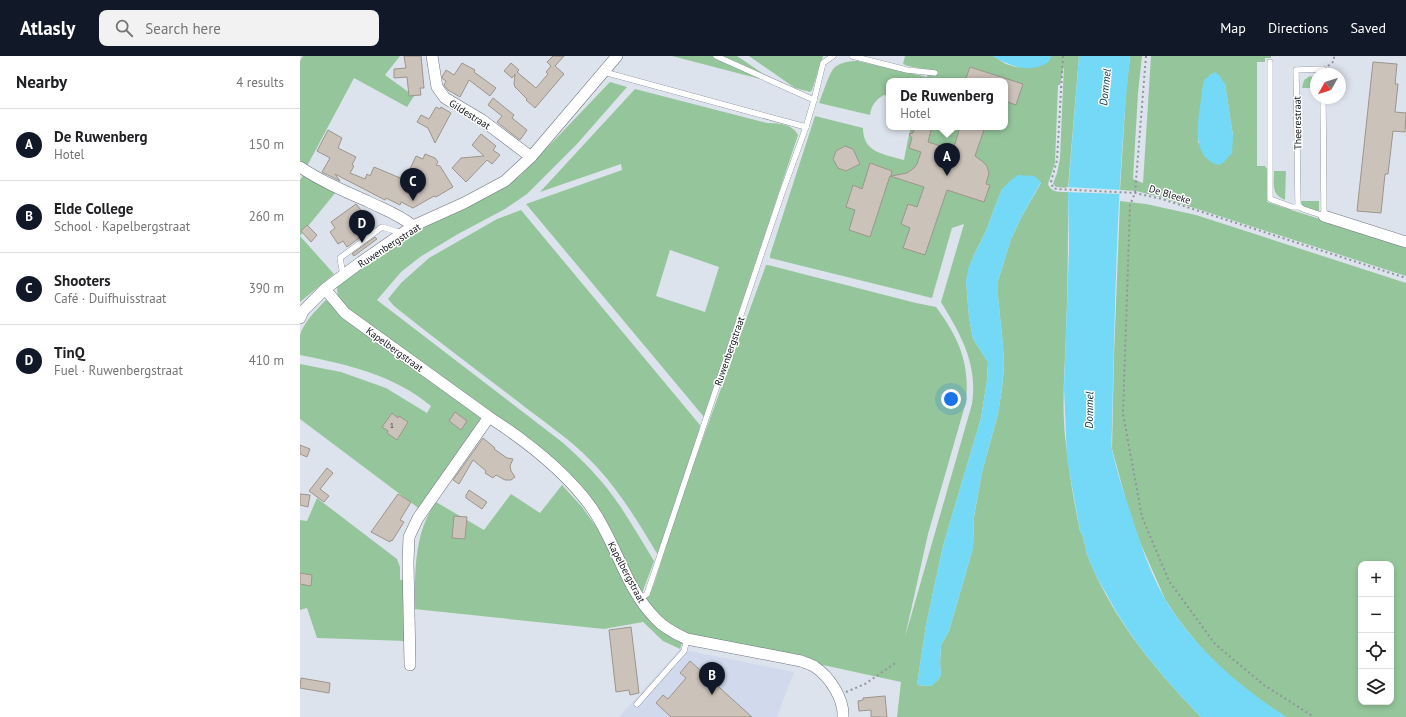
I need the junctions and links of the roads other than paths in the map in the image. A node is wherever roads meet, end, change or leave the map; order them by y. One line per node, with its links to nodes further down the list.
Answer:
1 (432, 56): 13 (street, Gildestraat)
2 (617, 56): 8 (street, Ruwenbergstraat)
3 (716, 56): 10 (lane)
4 (852, 56): 9 (lane)
5 (830, 57): 10 (lane, Ruwenbergstraat)
6 (1270, 62): 15 (lane)
7 (1310, 71): 15 (lane, Theerestraat)
8 (604, 72): 12 (lane); 13 (street, Ruwenbergstraat)
9 (935, 73)
10 (814, 100): 12 (lane, Ruwenbergstraat)
11 (1323, 104): 16 (lane)
12 (806, 127): 24 (lane, Ruwenbergstraat)
13 (532, 157): 17 (street, Ruwenbergstraat)
14 (300, 167): 17 (street)
15 (1300, 207): 16 (lane)
16 (1324, 216): 19 (street)
17 (413, 226): 18 (street, Ruwenbergstraat)
18 (403, 233): 20 (street, Ruwenbergstraat); 20 (lane)
19 (1406, 242)
20 (343, 275): 21 (street, Ruwenbergstraat)
21 (325, 289): 22 (street, Ruwenbergstraat); 23 (street, Kapelbergstraat)
22 (301, 314)
23 (489, 417): 24 (street, Kapelbergstraat); 26 (street)
24 (640, 600): 25 (street, Kapelbergstraat)
25 (687, 638): 27 (lane); 28 (street, Kapelbergstraat)
26 (410, 665)
27 (637, 704)
28 (843, 717)

